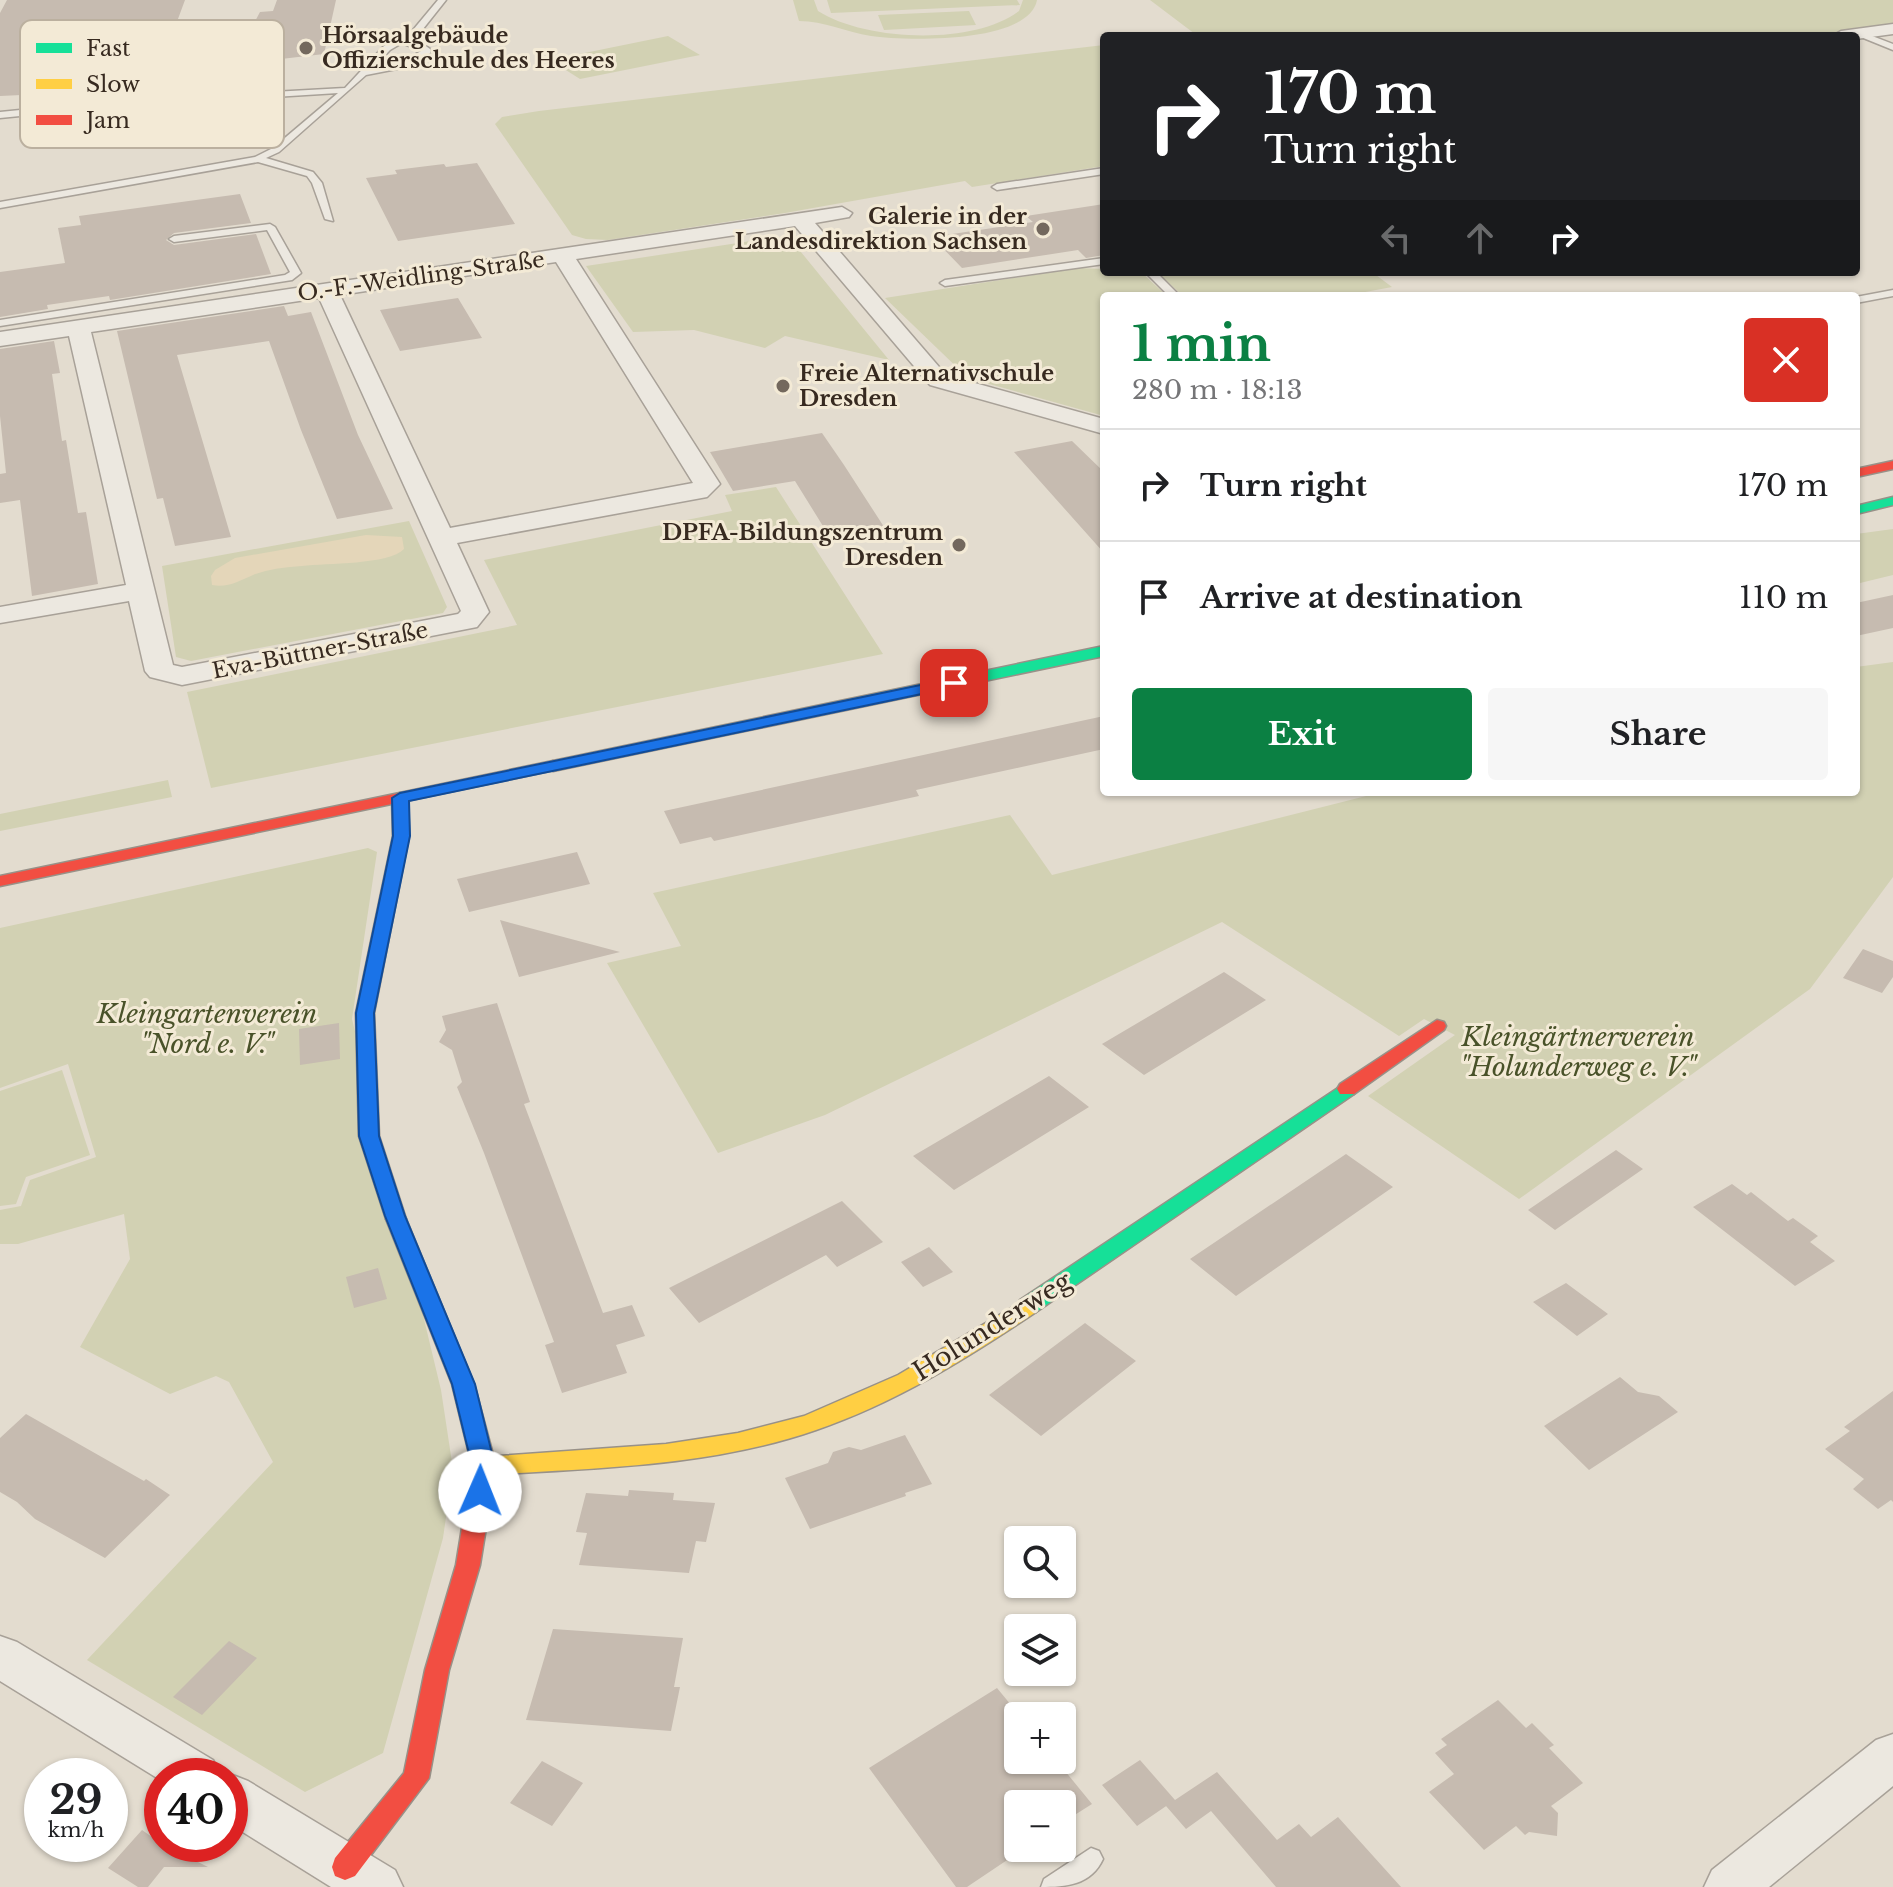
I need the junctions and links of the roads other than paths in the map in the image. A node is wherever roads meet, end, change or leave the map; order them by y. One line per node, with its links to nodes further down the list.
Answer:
1 (442, 0): 5 (lane)
2 (1893, 29): 3 (street)
3 (1860, 33)
4 (1860, 33): 6 (lane)
5 (401, 40): 7 (lane); 7 (lane)
6 (1893, 47)
7 (364, 73): 8 (lane)
8 (347, 90): 9 (lane); 12 (lane)
9 (284, 94)
10 (20, 113): 11 (lane)
11 (0, 115)
12 (284, 143)
13 (278, 148): 14 (lane)
14 (258, 159): 17 (lane); 19 (lane)
15 (1100, 172): 16 (lane)
16 (997, 187)
17 (0, 205)
18 (842, 213): 20 (street, O.-F.-Weidling-Straße)
19 (330, 219)
20 (801, 220): 22 (street, O.-F.-Weidling-Straße); 33 (street)
21 (174, 239): 30 (lane)
22 (562, 255): 26 (street, O.-F.-Weidling-Straße); 42 (street)
23 (1100, 262): 25 (lane)
24 (1154, 276): 27 (lane)
25 (945, 283)
26 (327, 290): 31 (street, O.-F.-Weidling-Straße); 42 (street, Eva-Büttner-Straße)
27 (1171, 292)
28 (1893, 293): 29 (lane)
29 (1860, 299)
30 (0, 323)
31 (78, 327): 32 (street, O.-F.-Weidling-Straße); 43 (street, Eva-Büttner-Straße)
32 (0, 339)
33 (1100, 426)
34 (1893, 465): 35 (street)
35 (1860, 472)
36 (1893, 480): 37 (street)
37 (1860, 485)
38 (1893, 501): 39 (street)
39 (1860, 510)
40 (1860, 511): 41 (street)
41 (1893, 511)
42 (441, 538): 43 (street, Eva-Büttner-Straße)
43 (140, 591): 44 (street)
44 (0, 615)
45 (1100, 652): 46 (street)
46 (400, 798): 47 (street); 49 (street)
47 (0, 881)
48 (1437, 1026): 49 (street, Holunderweg)
49 (484, 1466): 55 (street)
50 (0, 1656): 52 (street)
51 (1893, 1756): 57 (street)
52 (167, 1758)
53 (248, 1808): 55 (street)
54 (1091, 1859): 56 (lane)
55 (361, 1877)
56 (1053, 1887)
57 (1730, 1887)

